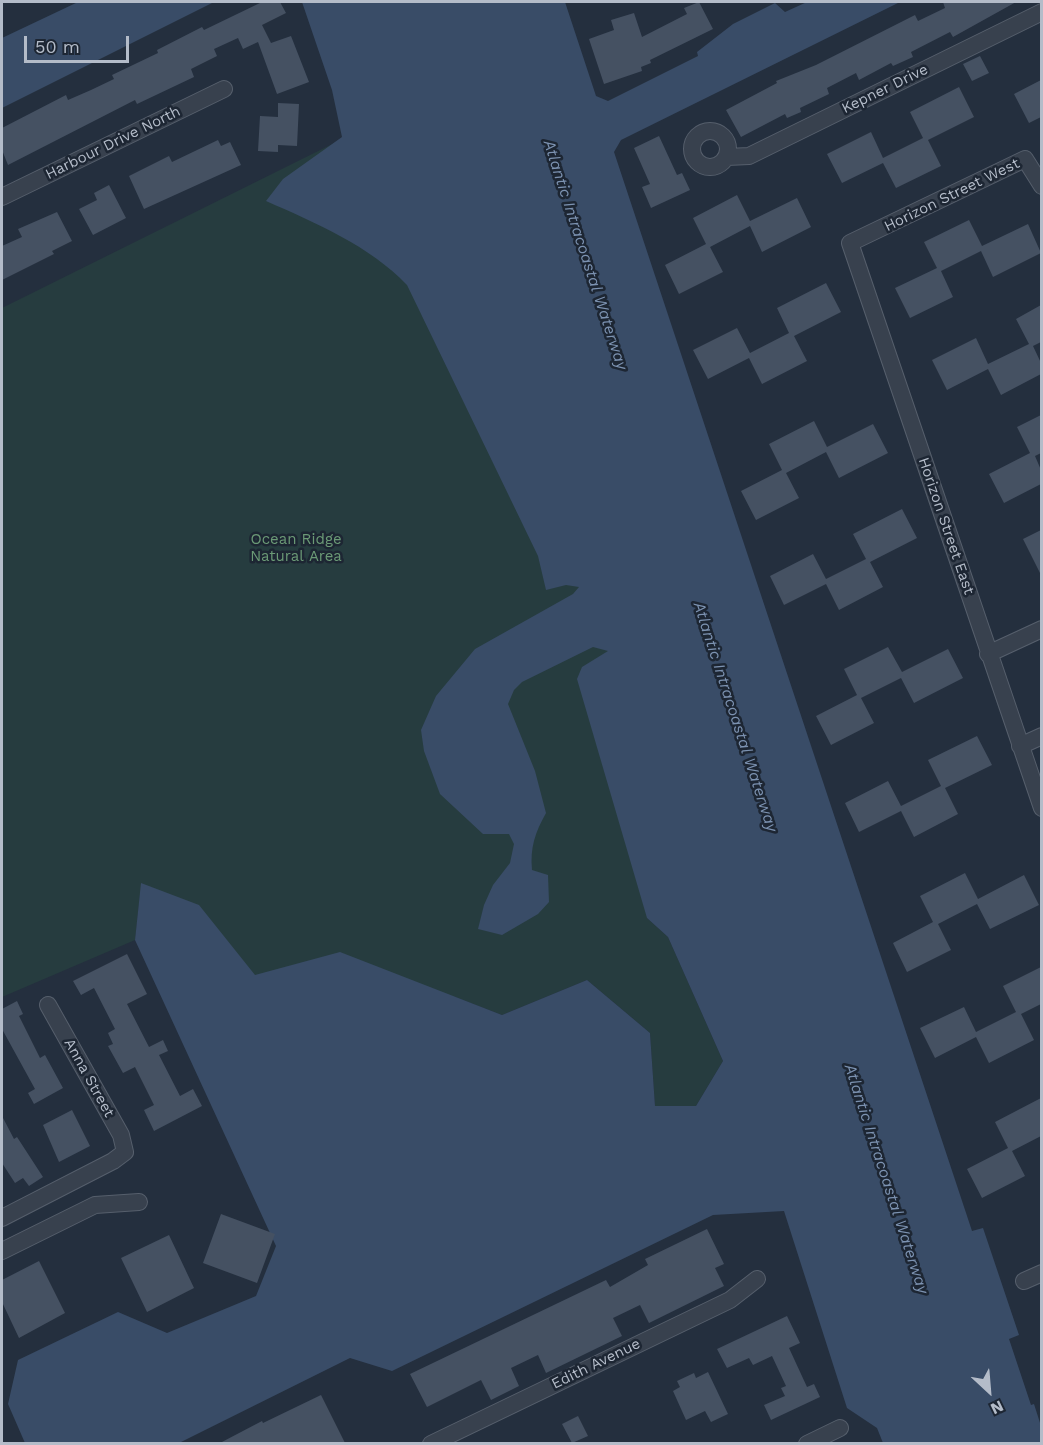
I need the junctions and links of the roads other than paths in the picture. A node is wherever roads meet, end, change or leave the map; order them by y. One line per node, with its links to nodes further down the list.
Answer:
1 (1041, 12): 3 (street, Kepner Drive)
2 (224, 89): 5 (street, Harbour Drive North)
3 (727, 157)
4 (1041, 186): 6 (street, Horizon Street West)
5 (2, 197)
6 (850, 243): 8 (street, Horizon Street East)
7 (1041, 630): 8 (street)
8 (988, 654): 10 (street, Horizon Street East)
9 (1041, 736): 10 (street)
10 (1020, 746): 11 (street, Horizon Street East)
11 (1041, 808)
12 (48, 1005): 14 (street, Anna Street)
13 (140, 1202): 15 (street)
14 (2, 1218)
15 (2, 1251)
16 (1041, 1273): 18 (street)
17 (757, 1279): 20 (street, Edith Avenue)
18 (1024, 1281)
19 (840, 1428): 21 (street)
20 (431, 1443)
21 (807, 1443)

